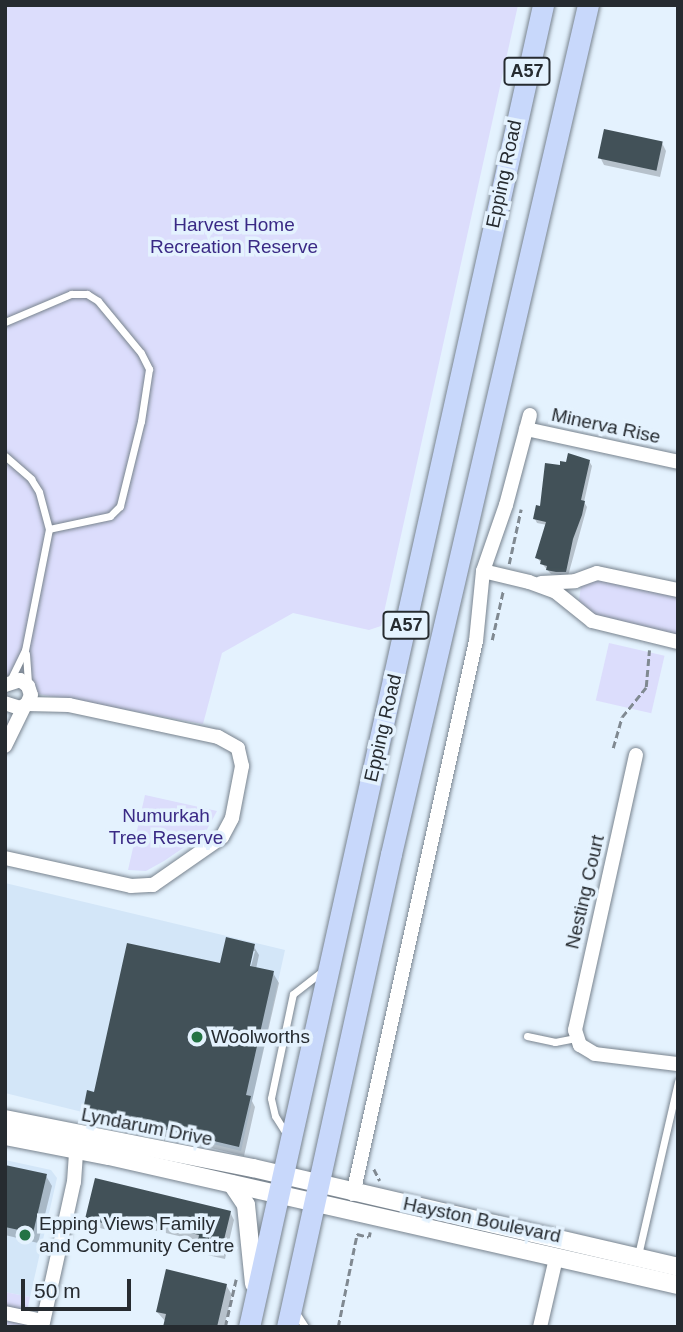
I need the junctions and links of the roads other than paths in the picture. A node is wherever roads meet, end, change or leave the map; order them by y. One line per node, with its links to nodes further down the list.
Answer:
1 (543, 5): 29 (main road, Epping Road / A57)
2 (588, 5): 30 (main road, Epping Road)
3 (5, 322): 6 (lane)
4 (5, 456): 6 (lane)
5 (678, 462): 7 (street, Minerva Rise)
6 (49, 529): 13 (lane)
7 (483, 571): 9 (street); 31 (street)
8 (587, 576): 9 (street); 10 (street); 11 (street)
9 (529, 582): 11 (street)
10 (678, 590)
11 (578, 610): 12 (street)
12 (678, 642)
13 (25, 650): 14 (lane); 15 (lane)
14 (7, 683): 15 (street)
15 (27, 697): 16 (street); 18 (street); 20 (street)
16 (5, 704): 17 (street)
17 (5, 733)
18 (5, 746)
19 (636, 755): 22 (street, Nesting Court)
20 (5, 858)
21 (527, 1036): 22 (lane)
22 (576, 1038): 23 (street)
23 (678, 1064)
24 (678, 1082): 34 (lane)
25 (5, 1119): 27 (street, Lyndarum Drive)
26 (5, 1136): 27 (street, Lyndarum Drive)
27 (82, 1144): 28 (street, Lyndarum Drive); 29 (street, Lyndarum Drive); 40 (street)
28 (232, 1184): 29 (street, Lyndarum Drive); 37 (street)
29 (279, 1185): 30 (street, Hayston Boulevard); 37 (main road, Epping Road)
30 (316, 1194): 31 (street, Hayston Boulevard); 32 (street, Hayston Boulevard); 39 (main road, Epping Road)
31 (353, 1194): 32 (street); 33 (street, Hayston Boulevard)
32 (349, 1212): 33 (street, Hayston Boulevard)
33 (558, 1249): 34 (street, Hayston Boulevard); 36 (street, Hayston Boulevard); 43 (street)
34 (637, 1258): 35 (street, Hayston Boulevard)
35 (678, 1267)
36 (678, 1285)
37 (255, 1299): 41 (main road, Epping Road)
38 (5, 1312): 40 (street)
39 (290, 1316): 42 (lane, Epping Road)
40 (42, 1324)
41 (249, 1327)
42 (305, 1327)
43 (540, 1327)

